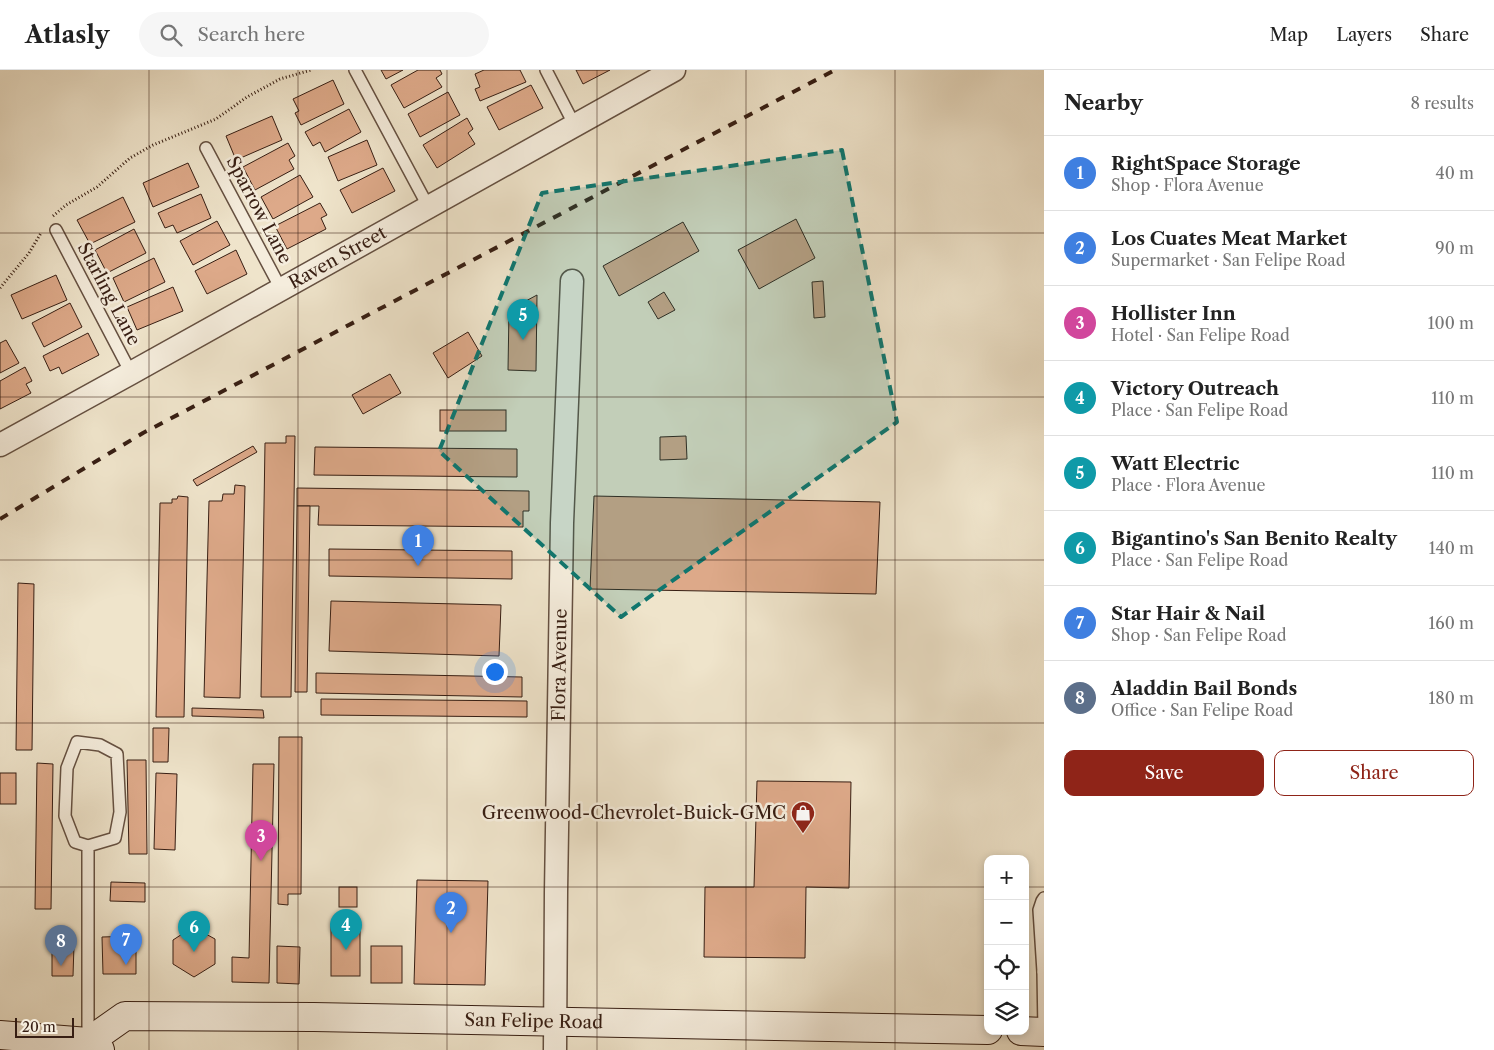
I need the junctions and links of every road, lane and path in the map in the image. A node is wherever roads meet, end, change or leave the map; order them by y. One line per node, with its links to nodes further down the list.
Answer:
1 (311, 70): 8 (path)
2 (355, 70): 7 (lane)
3 (546, 70): 5 (lane)
4 (674, 70): 5 (street, Raven Street)
5 (575, 126): 7 (street, Raven Street)
6 (206, 148): 13 (lane, Sparrow Lane)
7 (428, 208): 13 (street, Raven Street)
8 (48, 221)
9 (44, 228): 12 (path)
10 (56, 230): 14 (lane, Starling Lane)
11 (572, 280): 19 (street, Flora Avenue)
12 (0, 288)
13 (281, 289): 14 (street, Raven Street)
14 (131, 374): 15 (street, Raven Street)
15 (0, 445)
16 (88, 846): 16 (lane); 24 (lane)
17 (1044, 898): 18 (lane)
18 (1043, 972): 22 (lane)
19 (554, 1022): 20 (main road, San Felipe Road); 24 (main road, San Felipe Road); 25 (street, Flora Avenue)
20 (984, 1030)
21 (1029, 1031): 22 (main road)
22 (1044, 1032)
23 (0, 1035): 24 (main road)
24 (92, 1047)
25 (555, 1050)

